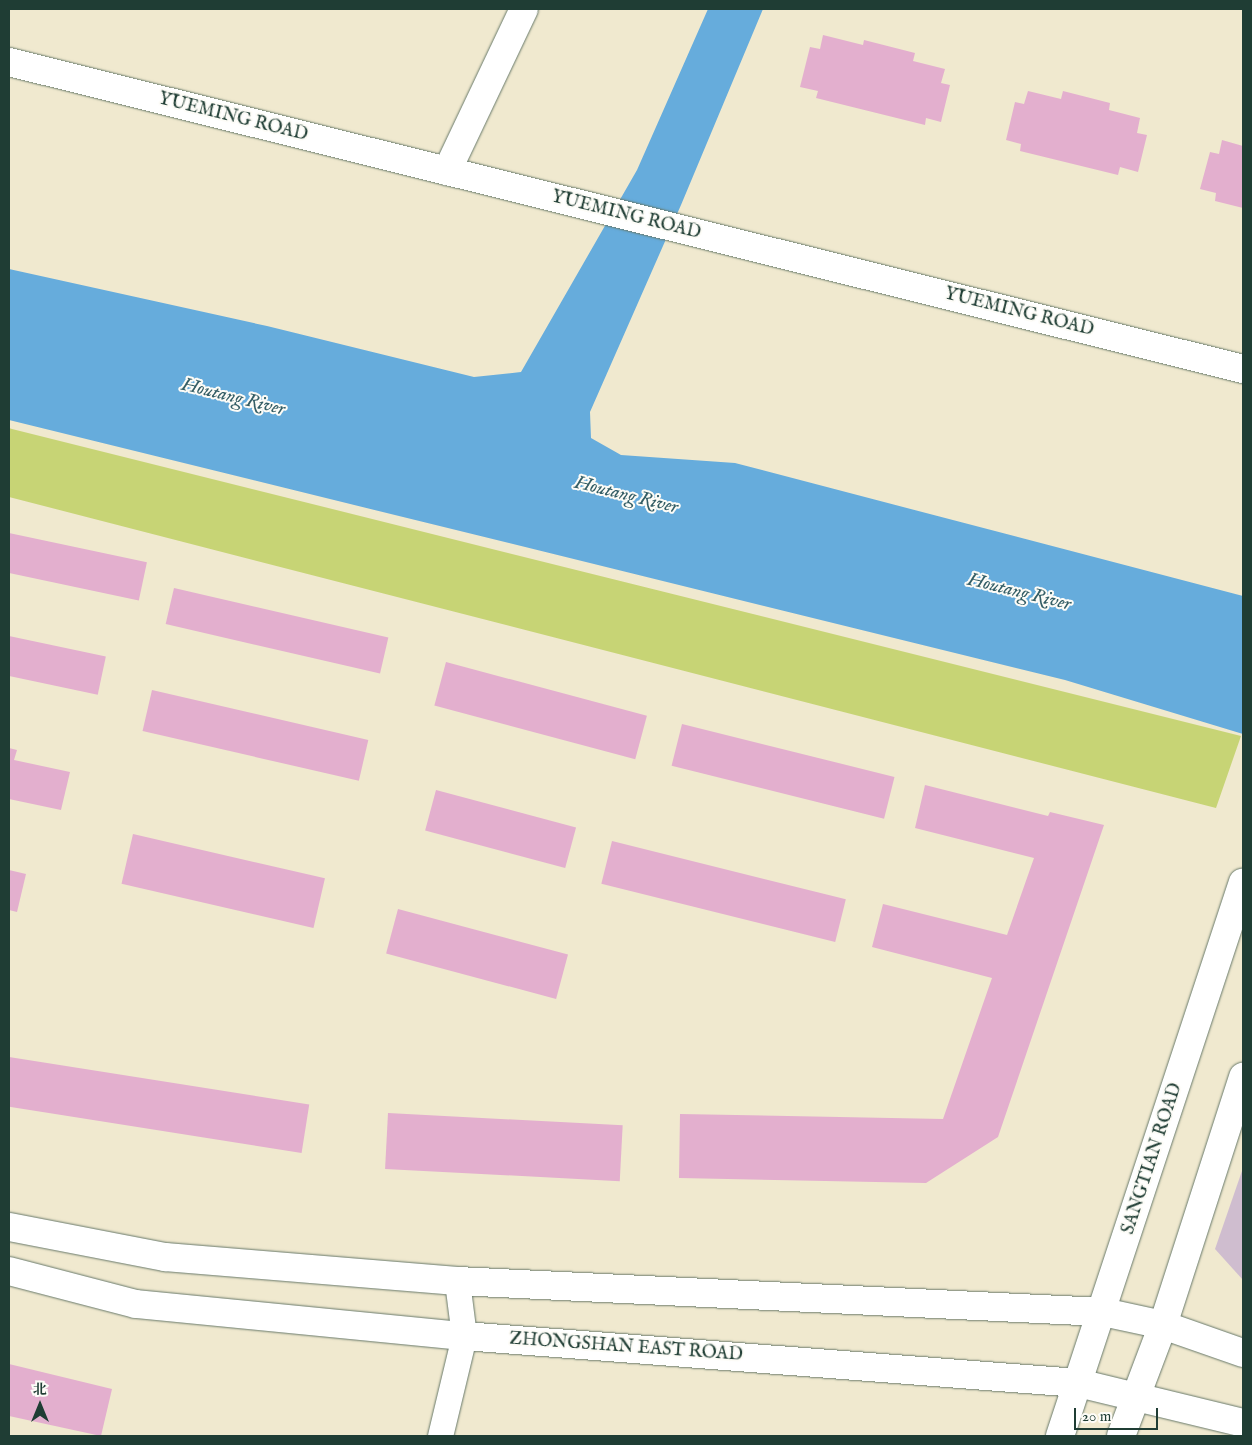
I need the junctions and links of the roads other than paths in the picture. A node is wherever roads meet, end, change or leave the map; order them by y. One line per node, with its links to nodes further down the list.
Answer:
1 (524, 9): 3 (main road)
2 (9, 62): 3 (main road, YUEMING ROAD)
3 (447, 171): 4 (main road, YUEMING ROAD)
4 (1243, 369)
5 (1243, 882): 10 (main road, SANGTIAN ROAD)
6 (1243, 1078): 11 (main road)
7 (9, 1227): 9 (main road)
8 (9, 1272): 12 (main road, ZHONGSHAN EAST ROAD)
9 (457, 1281): 10 (main road); 12 (street)
10 (1103, 1312): 11 (main road); 14 (main road, SANGTIAN ROAD)
11 (1163, 1325): 13 (main road); 15 (main road)
12 (464, 1336): 14 (main road, ZHONGSHAN EAST ROAD); 17 (street)
13 (1243, 1353)
14 (1078, 1383): 15 (main road, ZHONGSHAN EAST ROAD); 18 (main road, SANGTIAN ROAD)
15 (1137, 1395): 16 (main road, ZHONGSHAN EAST ROAD); 19 (main road)
16 (1243, 1422)
17 (440, 1436)
18 (1060, 1436)
19 (1121, 1436)

